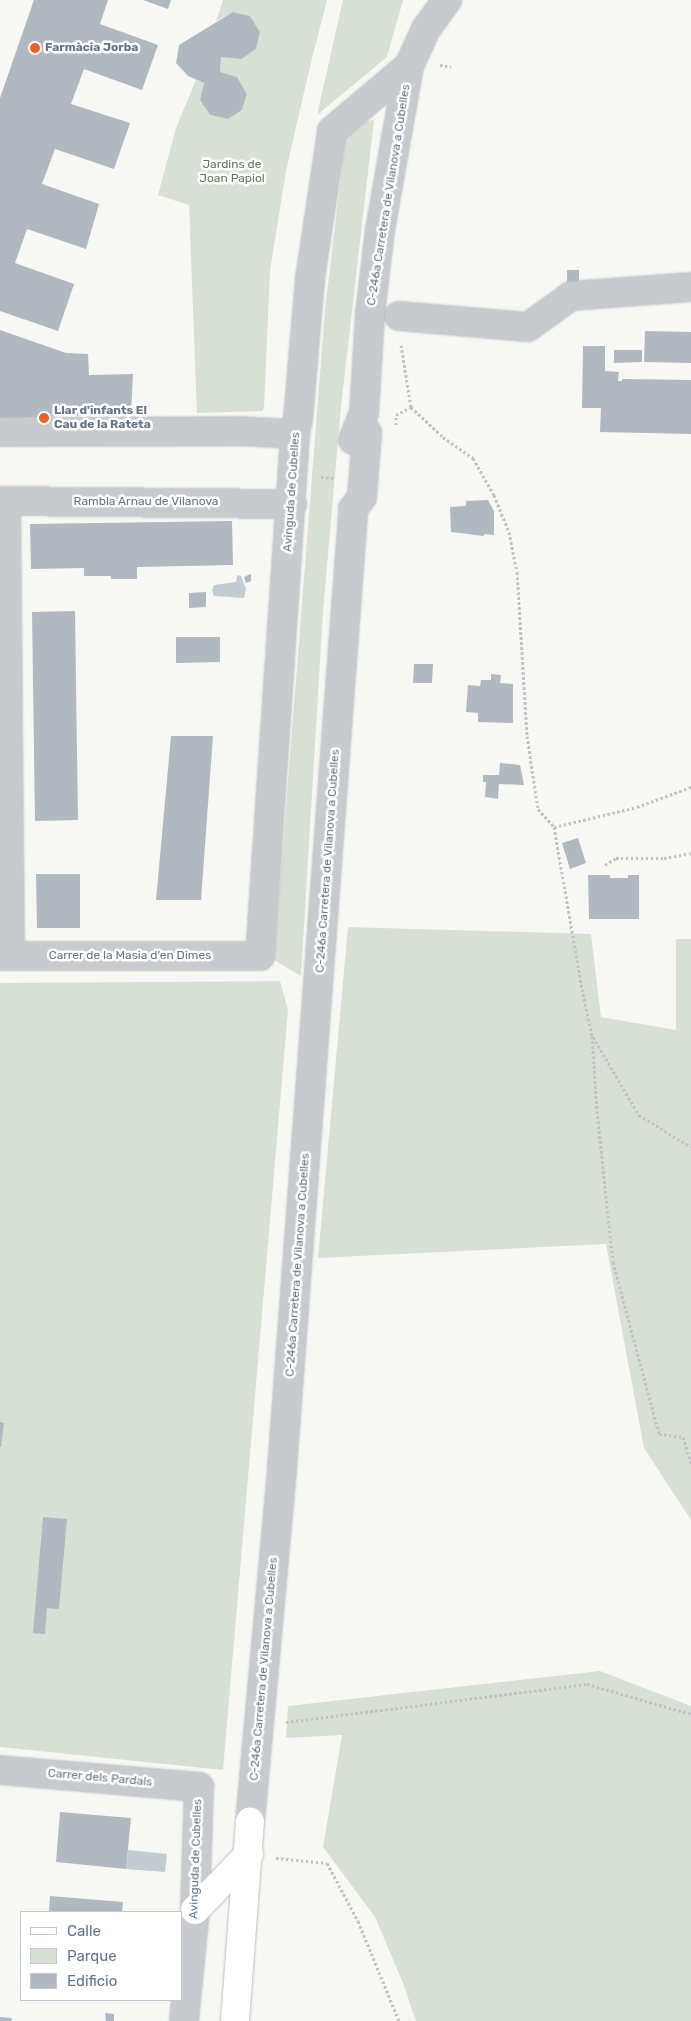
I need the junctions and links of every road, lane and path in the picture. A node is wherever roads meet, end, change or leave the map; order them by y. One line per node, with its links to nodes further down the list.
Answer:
1 (419, 0): 3 (street, C-246a Carretera de Vilanova a Cubelles)
2 (447, 0): 3 (street, C-246a Carretera de Vilanova a Cubelles)
3 (411, 61): 7 (street, Avinguda de Cubelles); 20 (street, C-246a Carretera de Vilanova a Cubelles)
4 (691, 288): 5 (street)
5 (399, 316): 11 (path)
6 (0, 432): 7 (street)
7 (294, 434): 9 (street, Avinguda de Cubelles)
8 (3, 501): 9 (street, Rambla Arnau de Vilanova); 14 (street)
9 (292, 504): 15 (street, Avinguda de Cubelles)
10 (691, 787): 11 (path)
11 (554, 827): 16 (path)
12 (691, 853): 13 (path)
13 (605, 866)
14 (5, 956): 15 (street, Carrer de la Masia d'en Dimes)
15 (260, 956)
16 (592, 1036): 17 (path); 18 (path)
17 (691, 1147)
18 (691, 1464)
19 (691, 1714): 20 (path)
20 (258, 1726): 23 (street, C-246a Carretera de Vilanova a Cubelles)
21 (0, 1770): 22 (street, Carrer dels Pardals)
22 (199, 1787): 25 (street, Avinguda de Cubelles)
23 (250, 1822): 24 (main road, C-246a Carretera de Vilanova a Cubelles)
24 (249, 1854): 25 (main road); 26 (main road, C-246a Carretera de Vilanova a Cubelles); 30 (path)
25 (195, 1910): 27 (street, Avinguda de Cubelles)
26 (237, 1985): 28 (main road); 29 (main road, C-246a Carretera de Vilanova a Cubelles)
27 (184, 2021)
28 (222, 2021)
29 (235, 2021)
30 (399, 2021)

